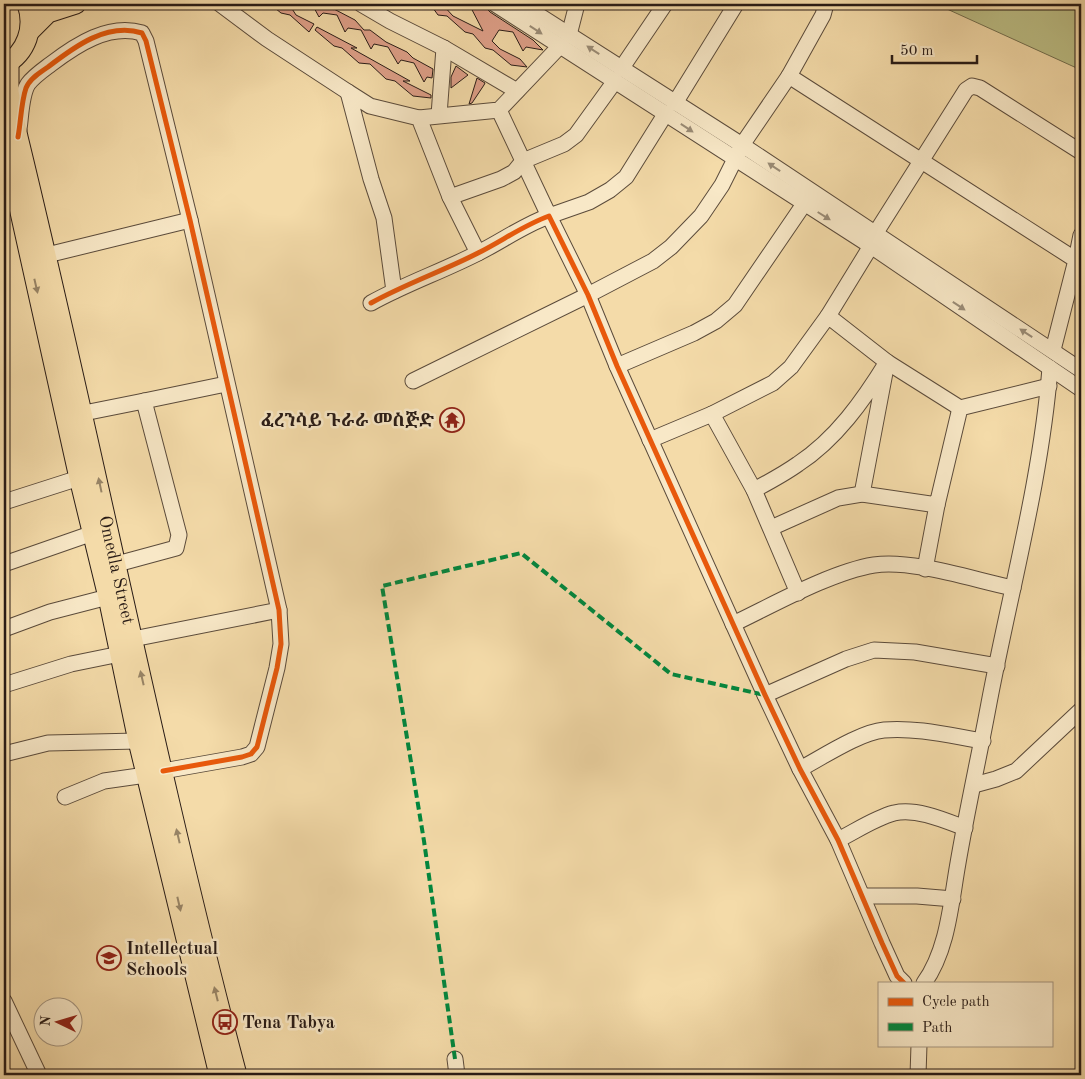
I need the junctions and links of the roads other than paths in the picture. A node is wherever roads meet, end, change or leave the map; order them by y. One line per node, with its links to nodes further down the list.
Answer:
1 (27, 4): 11 (main road)
2 (76, 4): 11 (main road)
3 (220, 4): 18 (street)
4 (361, 4): 13 (street)
5 (495, 4): 12 (street, one-way to 12)
6 (521, 4): 12 (street)
7 (577, 4): 12 (street)
8 (665, 4): 15 (street)
9 (736, 4): 19 (street)
10 (826, 4): 16 (street)
11 (30, 31): 14 (main road)
12 (564, 40): 15 (street); 17 (street)
13 (444, 48): 17 (street); 21 (street)
14 (7, 64): 23 (main road, Omedla Street)
15 (618, 75): 19 (street); 28 (street)
16 (789, 76): 24 (street); 27 (street)
17 (517, 91): 20 (street)
18 (348, 92): 22 (street); 38 (street)
19 (670, 108): 24 (street); 26 (street, one-way to 26); 31 (street)
20 (499, 110): 21 (street); 28 (street)
21 (439, 115): 22 (street)
22 (418, 118): 29 (street)
23 (11, 139): 32 (street); 36 (main road, Omedla Street); 57 (main road, Omedla Street, one-way to 57)
24 (742, 145): 26 (street); 34 (street, one-way to 24)
25 (1081, 152): 27 (street)
26 (735, 160): 30 (street); 39 (street)
27 (923, 160): 34 (street); 37 (street)
28 (524, 162): 29 (street); 31 (street)
29 (450, 197): 35 (street)
30 (804, 204): 34 (street, one-way to 34); 44 (street)
31 (549, 216): 35 (street); 39 (street)
32 (190, 220): 36 (street); 49 (street)
33 (1081, 235): 37 (street)
34 (873, 240): 41 (street); 42 (street, one-way to 34); 46 (street, one-way to 46)
35 (478, 253): 38 (street)
36 (47, 255): 54 (main road, Omedla Street)
37 (1076, 260): 42 (street)
38 (394, 290): 40 (street)
39 (588, 295): 44 (street); 48 (street)
40 (371, 303)
41 (828, 316): 43 (street); 55 (street)
42 (1053, 350): 45 (street)
43 (887, 362): 53 (street); 58 (street); 59 (street)
44 (617, 366): 56 (street)
45 (1077, 367): 47 (street)
46 (1050, 368): 47 (street); 50 (street)
47 (1066, 379): 51 (street)
48 (413, 381)
49 (226, 384): 52 (street); 70 (street)
50 (1049, 386): 53 (street); 67 (street)
51 (1081, 389)
52 (144, 401): 54 (street); 65 (street)
53 (960, 408): 61 (street)
54 (84, 413): 65 (main road, Omedla Street, one-way to 54)
55 (712, 414): 56 (street); 58 (street)
56 (650, 440): 71 (street)
57 (79, 478): 60 (street); 63 (main road, Omedla Street)
58 (754, 490): 62 (street)
59 (862, 494): 61 (street); 62 (street)
60 (4, 502)
61 (937, 505): 66 (street)
62 (771, 528): 68 (street)
63 (92, 533): 64 (street); 69 (main road, Omedla Street)
64 (4, 564)
65 (117, 564): 73 (main road, Omedla Street)
66 (925, 569): 67 (street); 68 (street)
67 (1013, 588): 75 (street)
68 (798, 593): 71 (street)
69 (108, 596): 72 (street); 74 (main road, Omedla Street)
70 (279, 610): 73 (street); 83 (street)
71 (733, 624): 77 (street)
72 (4, 629)
73 (133, 639): 83 (main road, Omedla Street, one-way to 73)
74 (120, 654): 76 (street); 79 (main road, Omedla Street)
75 (997, 666): 77 (street); 80 (street)
76 (4, 685)
77 (764, 695): 82 (street)
78 (1081, 710): 84 (street)
79 (138, 741): 81 (street); 83 (main road, Omedla Street)
80 (983, 741): 82 (street); 84 (street)
81 (4, 754)
82 (800, 769): 87 (street)
83 (155, 773): 85 (street); 93 (main road, Omedla Street)
84 (974, 785): 86 (street)
85 (66, 797)
86 (965, 828): 87 (street); 89 (street)
87 (838, 840): 88 (street)
88 (862, 896): 89 (street); 90 (street)
89 (953, 899): 91 (street)
90 (903, 982)
91 (925, 982)
92 (4, 1001): 96 (street)
93 (215, 1025): 97 (main road, Omedla Street); 98 (main road, Omedla Street)
94 (920, 1046): 100 (street)
95 (455, 1059): 99 (street)
96 (39, 1075)
97 (219, 1075)
98 (236, 1075)
99 (457, 1075)
100 (918, 1075)

